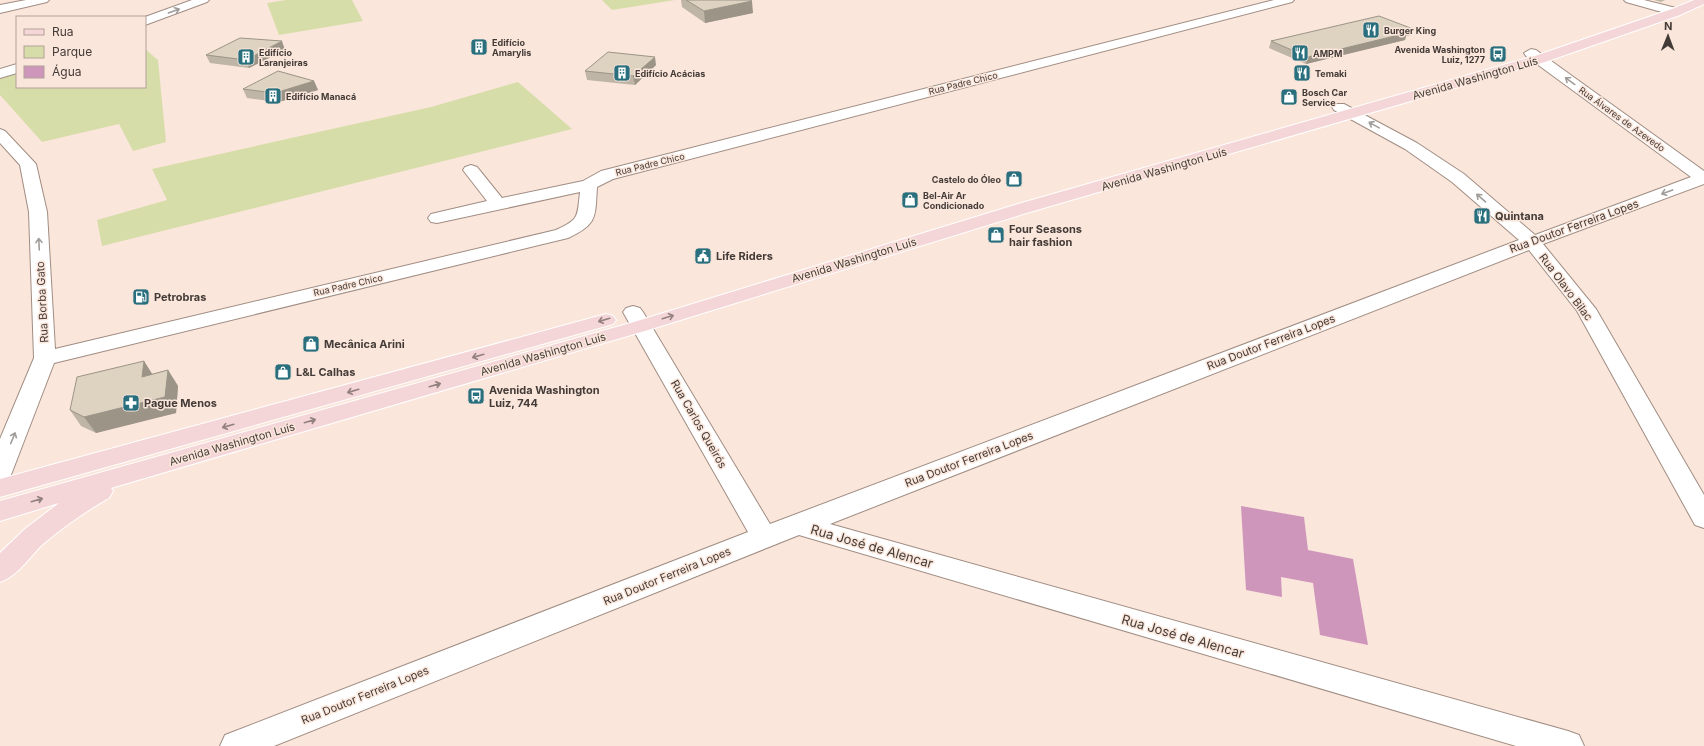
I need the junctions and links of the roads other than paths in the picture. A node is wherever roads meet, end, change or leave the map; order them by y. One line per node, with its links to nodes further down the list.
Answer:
1 (43, 0): 8 (street)
2 (203, 0): 9 (street, one-way to 2)
3 (1288, 0): 17 (street, Rua Padre Chico)
4 (1630, 0): 7 (street)
5 (1635, 0): 7 (street)
6 (1704, 0): 7 (main road, Avenida Washington Luís)
7 (1672, 6): 10 (main road, Avenida Washington Luís)
8 (0, 9)
9 (146, 21)
10 (1536, 56): 13 (main road, Avenida Washington Luís); 16 (street, Rua Álvares de Azevedo, one-way to 10)
11 (16, 68): 12 (street)
12 (0, 74)
13 (1346, 110): 20 (street, Rua Olavo Bilac, one-way to 13); 21 (main road, Avenida Washington Luís)
14 (0, 134): 22 (street, Rua Borba Gato, one-way to 14)
15 (471, 170): 18 (street)
16 (1704, 179): 20 (street, Rua Doutor Ferreira Lopes, one-way to 20)
17 (589, 185): 18 (street); 22 (street, Rua Padre Chico)
18 (498, 204): 19 (street)
19 (437, 218)
20 (1532, 242): 27 (street, Rua Olavo Bilac); 28 (street, Rua Doutor Ferreira Lopes)
21 (637, 319): 23 (main road, Avenida Washington Luís, one-way to 21); 25 (main road, Avenida Washington Luís, one-way to 25); 29 (street, Rua Carlos Queirós)
22 (45, 358): 24 (street, Rua Borba Gato, one-way to 22)
23 (136, 472): 26 (main road, Avenida Washington Luís, one-way to 23); 30 (main road)
24 (0, 474)
25 (0, 488)
26 (0, 511)
27 (1704, 518)
28 (799, 525): 29 (street, Rua Doutor Ferreira Lopes); 32 (street, Rua José de Alencar)
29 (764, 537): 31 (street, Rua Doutor Ferreira Lopes)
30 (0, 571)
31 (236, 746)
32 (1568, 746)

